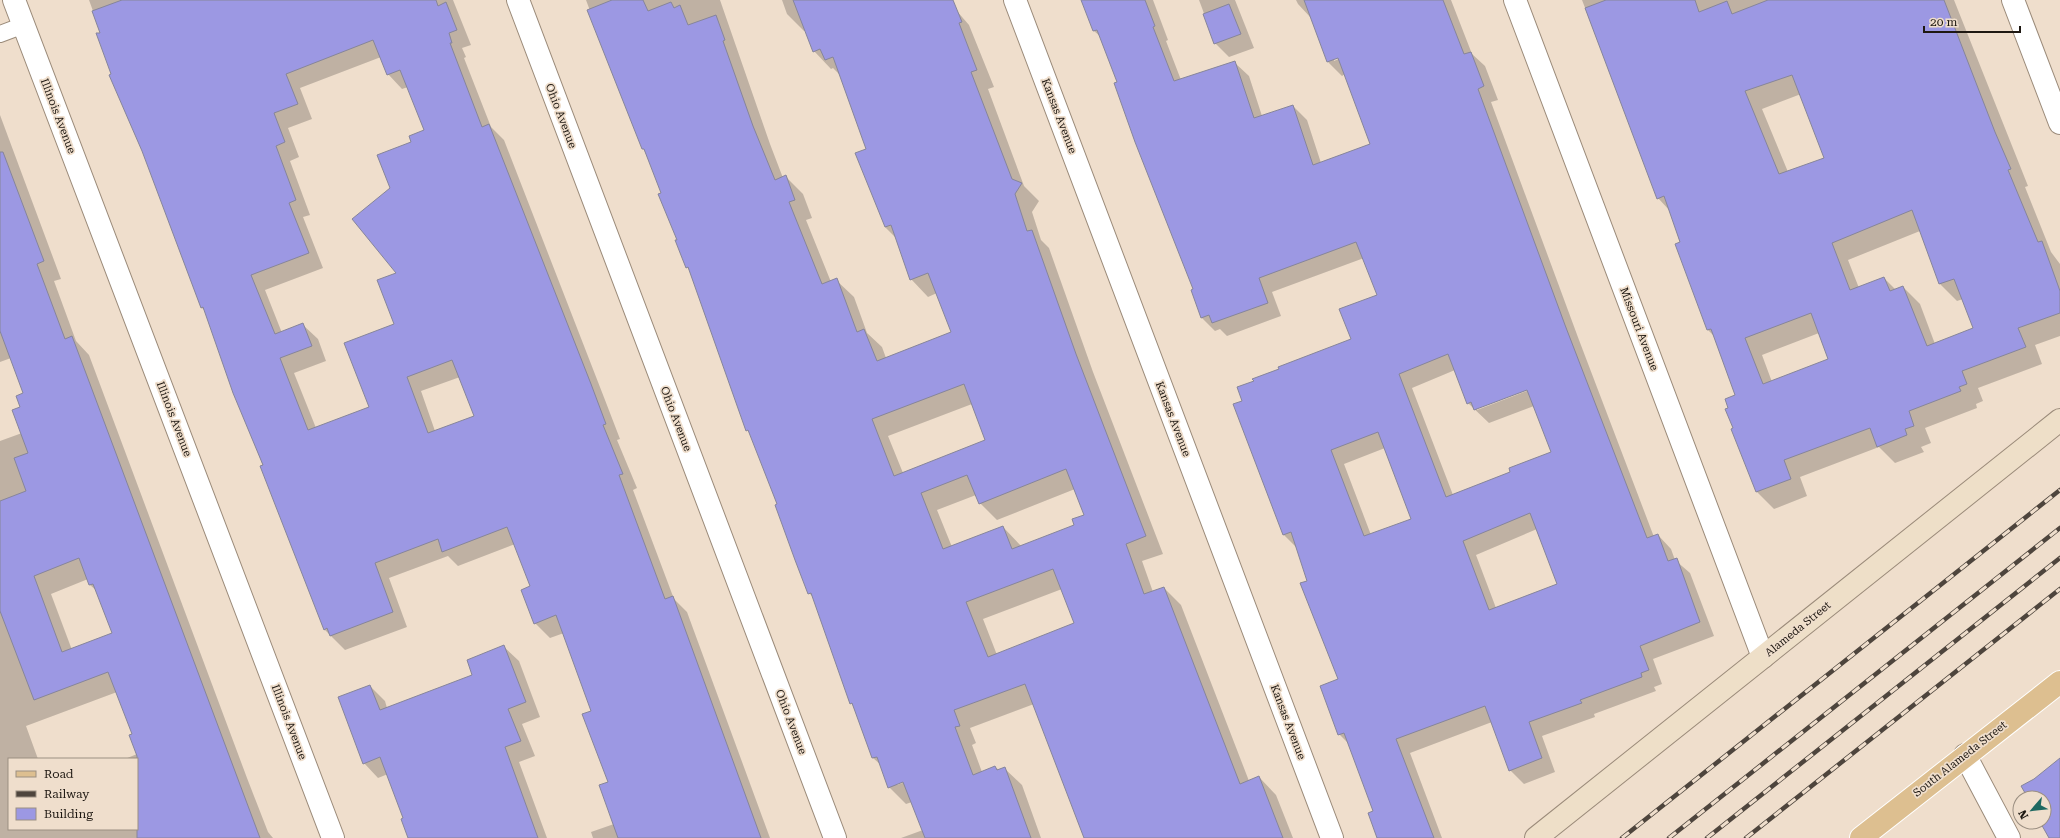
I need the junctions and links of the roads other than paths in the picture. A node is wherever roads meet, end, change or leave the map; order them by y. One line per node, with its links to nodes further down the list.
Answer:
1 (14, 0): 6 (street, Illinois Avenue)
2 (518, 0): 14 (street, Ohio Avenue)
3 (1015, 0): 15 (street, Kansas Avenue)
4 (1515, 0): 10 (street, Missouri Avenue)
5 (2013, 0): 8 (street)
6 (24, 26): 7 (lane); 13 (street, Illinois Avenue)
7 (0, 34)
8 (2060, 123)
9 (2060, 420): 10 (street, Alameda Street)
10 (1763, 657): 16 (street, Alameda Street)
11 (2060, 682): 12 (main road, South Alameda Street)
12 (1965, 755): 17 (main road, South Alameda Street); 18 (street)
13 (333, 838)
14 (835, 838)
15 (1332, 838)
16 (1536, 838)
17 (1861, 838)
18 (2009, 838)

